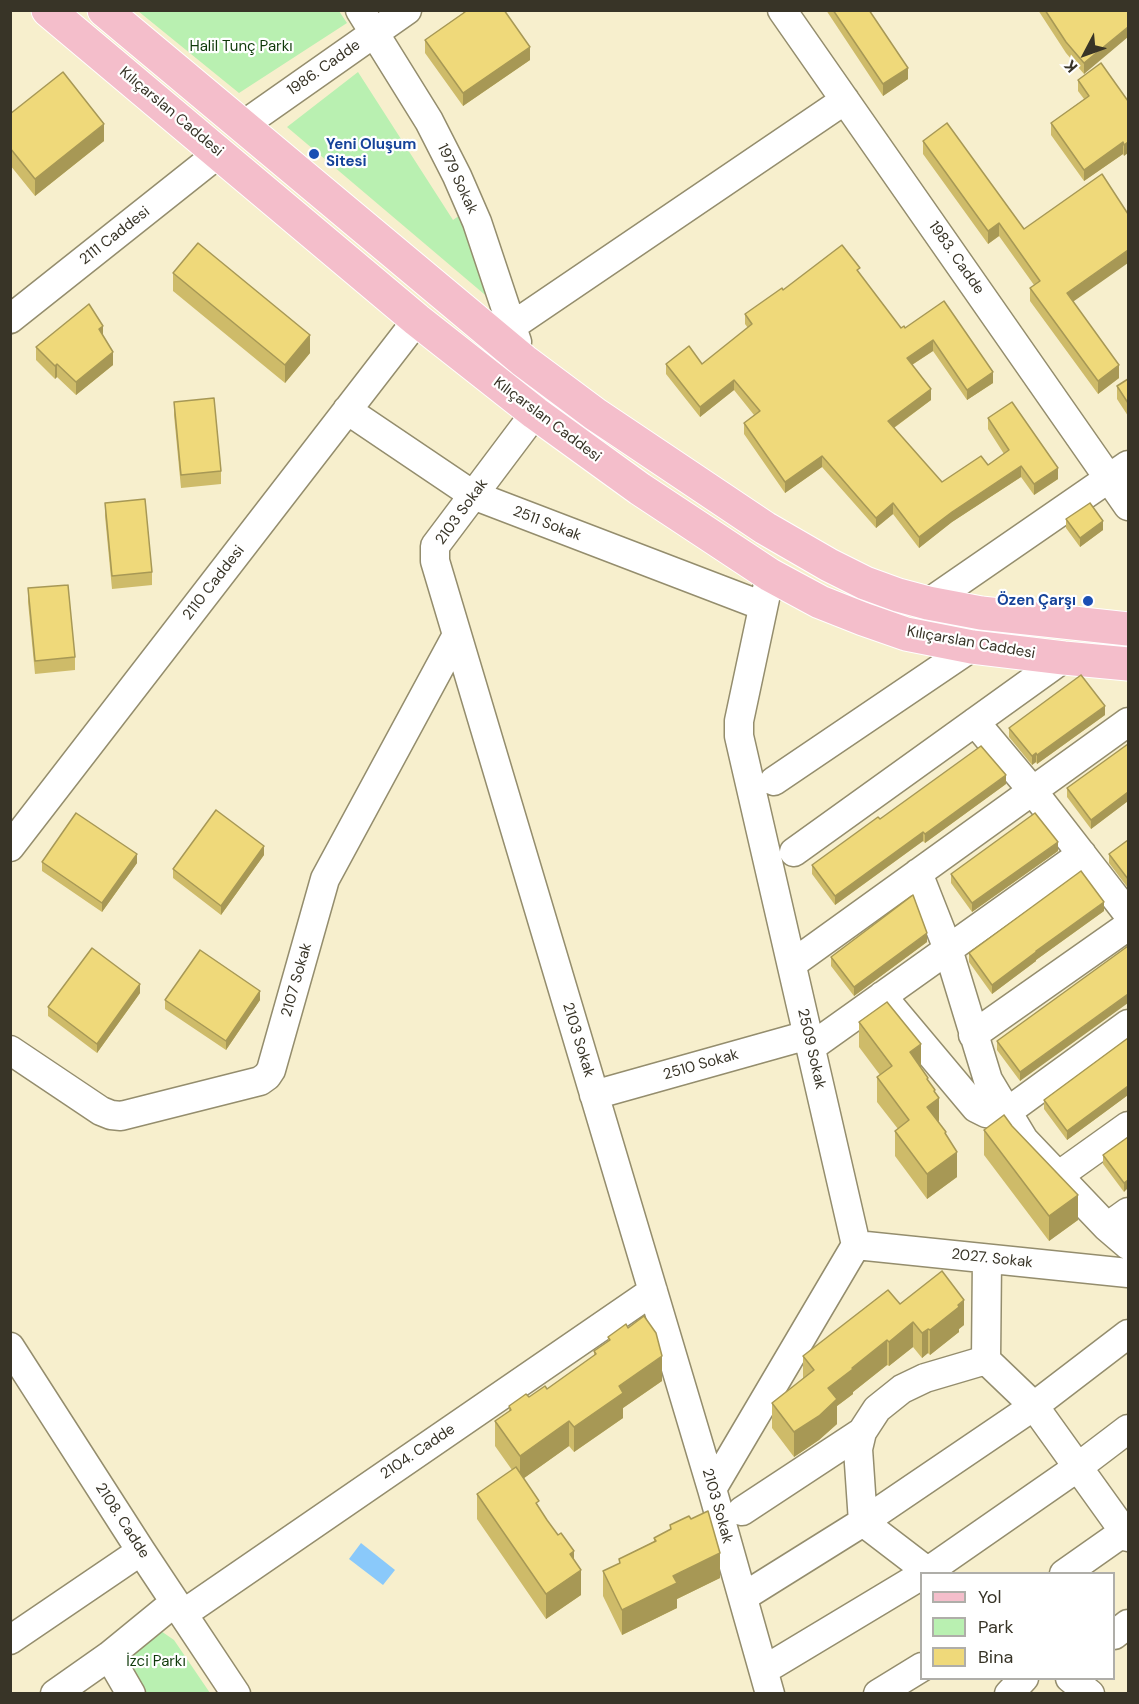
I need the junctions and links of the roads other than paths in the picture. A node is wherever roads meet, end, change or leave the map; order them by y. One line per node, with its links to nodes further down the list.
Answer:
1 (48, 10): 8 (main road, Kılıçarslan Caddesi)
2 (104, 10): 7 (main road)
3 (407, 10): 5 (street, 1986. Cadde)
4 (782, 10): 6 (street, 1983. Cadde)
5 (368, 22): 7 (street, 1986. Cadde); 11 (street, 1979 Sokak)
6 (845, 100): 11 (street); 15 (street, 1983. Cadde)
7 (242, 126): 8 (main road); 12 (main road)
8 (219, 153): 9 (street, 2111 Caddesi); 10 (main road, Kılıçarslan Caddesi)
9 (10, 319)
10 (417, 320): 13 (street, 2110 Caddesi); 14 (main road, Kılıçarslan Caddesi)
11 (512, 326): 12 (street, 1979 Sokak)
12 (524, 361): 19 (main road)
13 (347, 410): 16 (street, 2511 Sokak); 29 (street, 2110 Caddesi)
14 (535, 413): 16 (street, 2103 Sokak); 18 (main road, Kılıçarslan Caddesi)
15 (1119, 472): 17 (street, 1983. Cadde); 19 (street)
16 (473, 495): 18 (street, 2511 Sokak); 21 (street, 2103 Sokak)
17 (1128, 506)
18 (766, 591): 22 (main road, Kılıçarslan Caddesi); 36 (street, 2509 Sokak)
19 (928, 603): 20 (main road)
20 (1128, 629)
21 (457, 635): 41 (street, 2107 Sokak); 42 (street, 2103 Sokak)
22 (972, 647): 23 (main road, Kılıçarslan Caddesi); 27 (street)
23 (1064, 658): 24 (main road, Kılıçarslan Caddesi); 25 (street)
24 (1128, 664)
25 (975, 722): 28 (street); 30 (street)
26 (1128, 722): 28 (street)
27 (774, 781)
28 (1032, 790): 31 (street); 32 (street)
29 (10, 847)
30 (794, 852)
31 (1082, 854): 33 (street); 35 (street)
32 (918, 873): 35 (street); 36 (street)
33 (1128, 914)
34 (1128, 926): 39 (street)
35 (948, 949): 37 (street); 39 (street)
36 (792, 964): 40 (street, 2509 Sokak)
37 (882, 996): 40 (street); 43 (street)
38 (1128, 1023): 43 (street)
39 (973, 1035): 43 (street)
40 (810, 1041): 42 (street, 2510 Sokak); 47 (street, 2509 Sokak)
41 (10, 1050)
42 (594, 1095): 51 (street, 2103 Sokak)
43 (1007, 1112): 45 (street)
44 (1128, 1126): 45 (street)
45 (1058, 1176): 46 (street)
46 (1118, 1220): 48 (street)
47 (856, 1245): 49 (street, 2027. Sokak); 59 (street)
48 (1128, 1245)
49 (987, 1259): 50 (street, 2027. Sokak); 54 (street)
50 (1128, 1273)
51 (653, 1291): 59 (street, 2103 Sokak); 69 (street, 2104. Cadde)
52 (1128, 1334): 55 (street)
53 (10, 1347): 63 (street, 2108. Cadde)
54 (986, 1360): 55 (street); 57 (street)
55 (1034, 1406): 58 (street); 61 (street)
56 (1128, 1429): 58 (street)
57 (862, 1432): 60 (street); 61 (street)
58 (1078, 1467): 62 (street); 65 (street)
59 (712, 1489): 68 (street, 2103 Sokak)
60 (742, 1511)
61 (863, 1522): 64 (street); 68 (street)
62 (1127, 1533): 66 (street)
63 (141, 1551): 69 (street, 2108. Cadde); 72 (street)
64 (925, 1572)
65 (927, 1572)
66 (1067, 1572)
67 (920, 1577): 77 (street)
68 (743, 1597): 77 (street, 2103 Sokak)
69 (179, 1608): 73 (street, 2104. Cadde); 80 (street, 2108. Cadde)
70 (1128, 1624): 71 (street)
71 (1115, 1634)
72 (10, 1640)
73 (109, 1656): 78 (street, 2104. Cadde); 79 (street)
74 (920, 1668): 81 (street)
75 (1022, 1680): 82 (street)
76 (1072, 1680): 83 (street)
77 (767, 1682)
78 (54, 1694)
79 (131, 1694)
80 (236, 1694)
81 (878, 1694)
82 (1009, 1694)
83 (1090, 1694)

